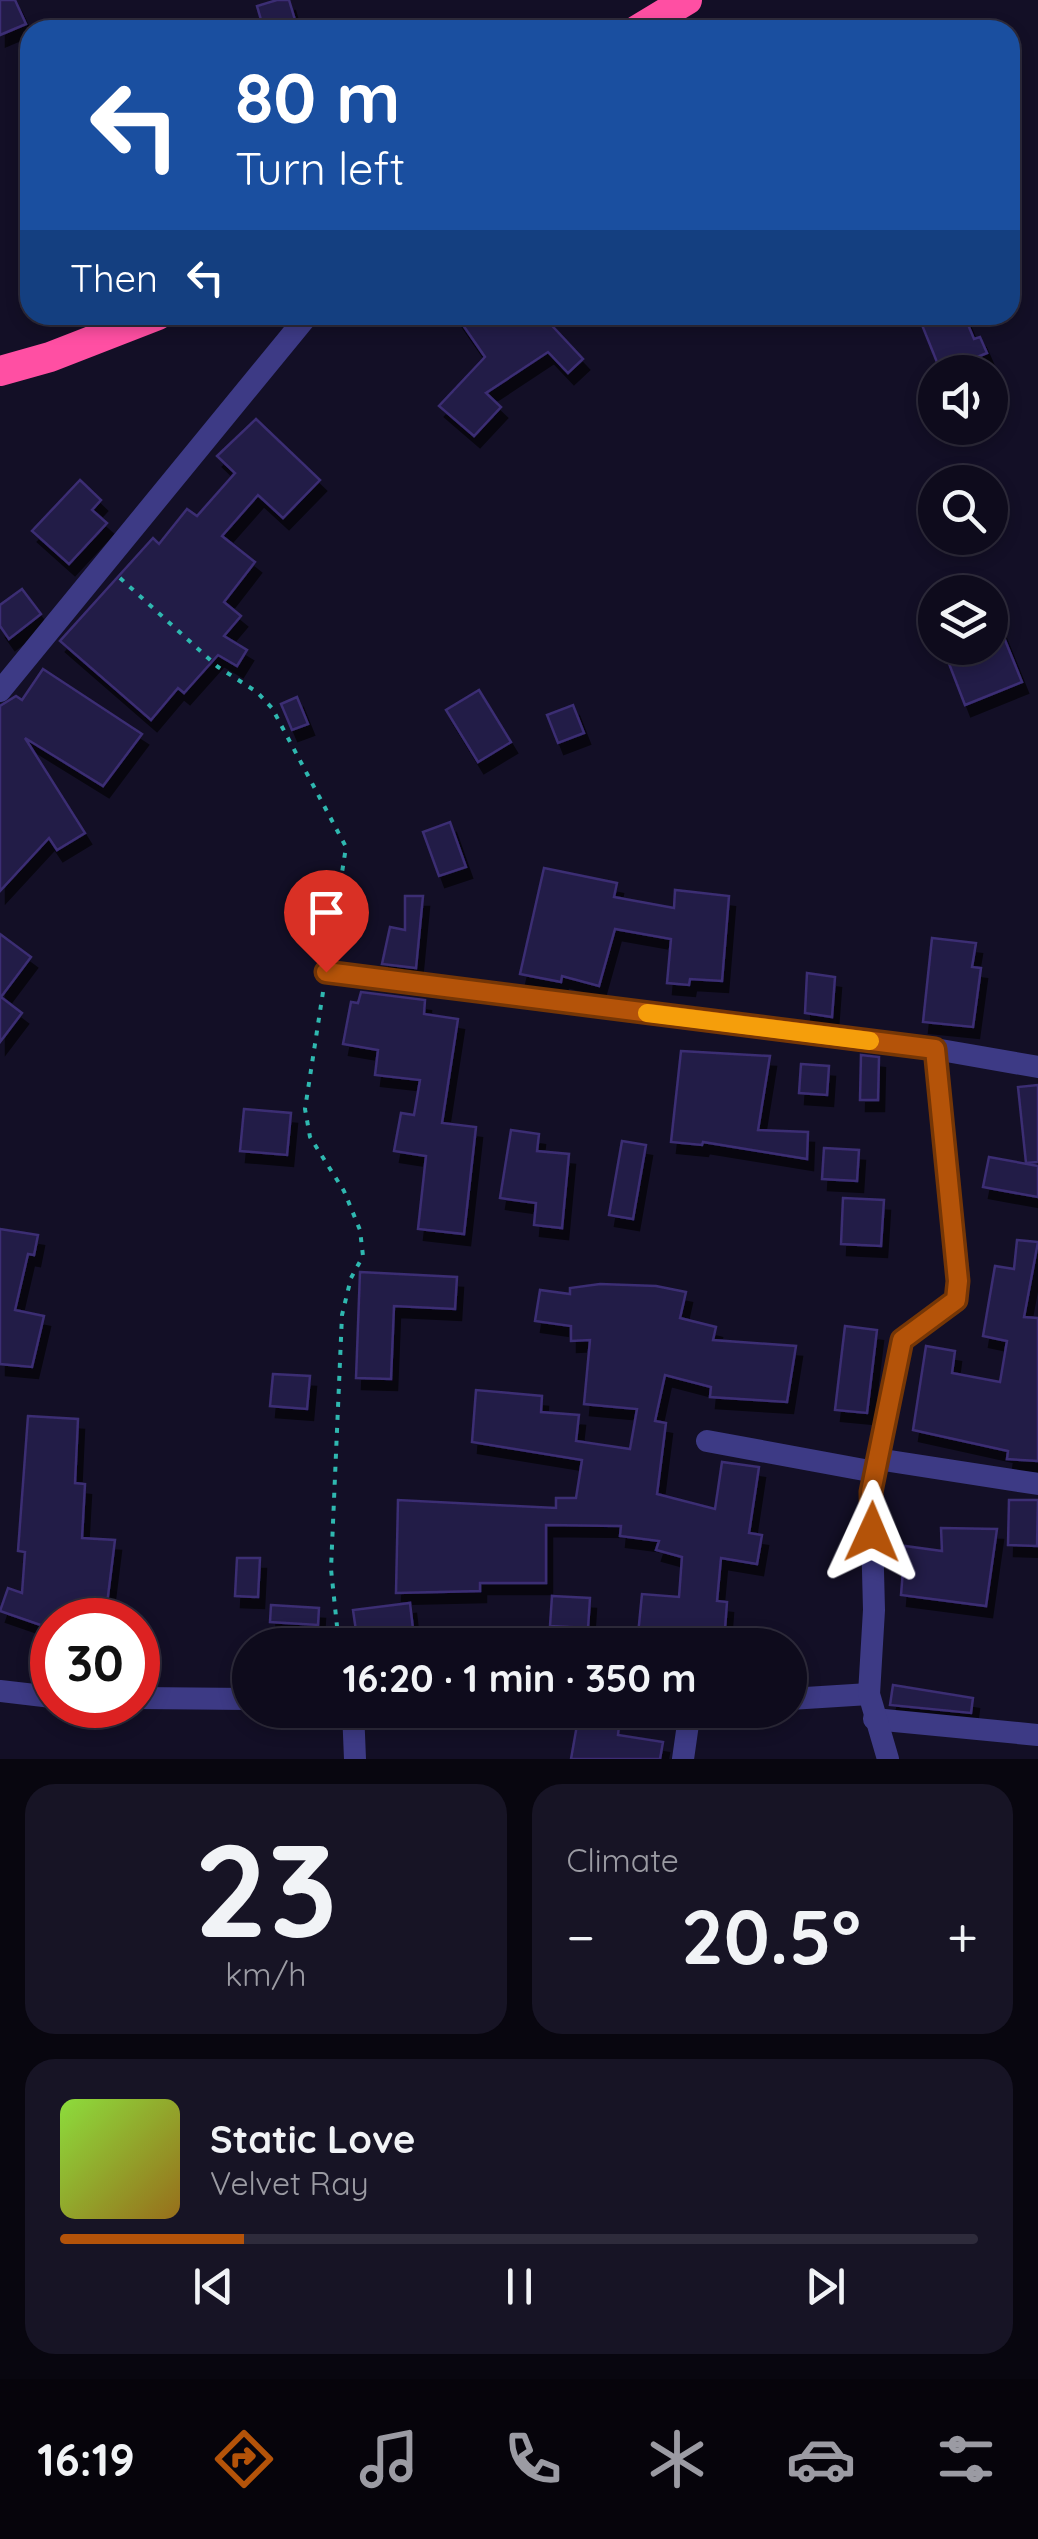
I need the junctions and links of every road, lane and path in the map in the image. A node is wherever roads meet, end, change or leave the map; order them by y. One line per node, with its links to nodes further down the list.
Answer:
1 (687, 0): 2 (highway)
2 (654, 20)
3 (133, 325): 5 (highway)
4 (300, 325): 6 (street)
5 (0, 371)
6 (106, 565): 7 (street); 8 (path)
7 (0, 691)
8 (326, 972): 9 (street); 14 (path)
9 (935, 1049): 10 (street); 12 (street)
10 (1038, 1067)
11 (708, 1441): 12 (street)
12 (876, 1466): 13 (street); 17 (street)
13 (1038, 1484)
14 (337, 1628)
15 (0, 1690): 16 (street)
16 (30, 1694)
17 (869, 1694): 19 (street); 21 (street)
18 (160, 1698): 20 (street)
19 (807, 1698)
20 (232, 1699)
21 (874, 1719): 24 (street); 27 (street)
22 (353, 1728): 25 (street)
23 (687, 1728): 26 (street)
24 (1038, 1735)
25 (355, 1759)
26 (683, 1759)
27 (888, 1759)

